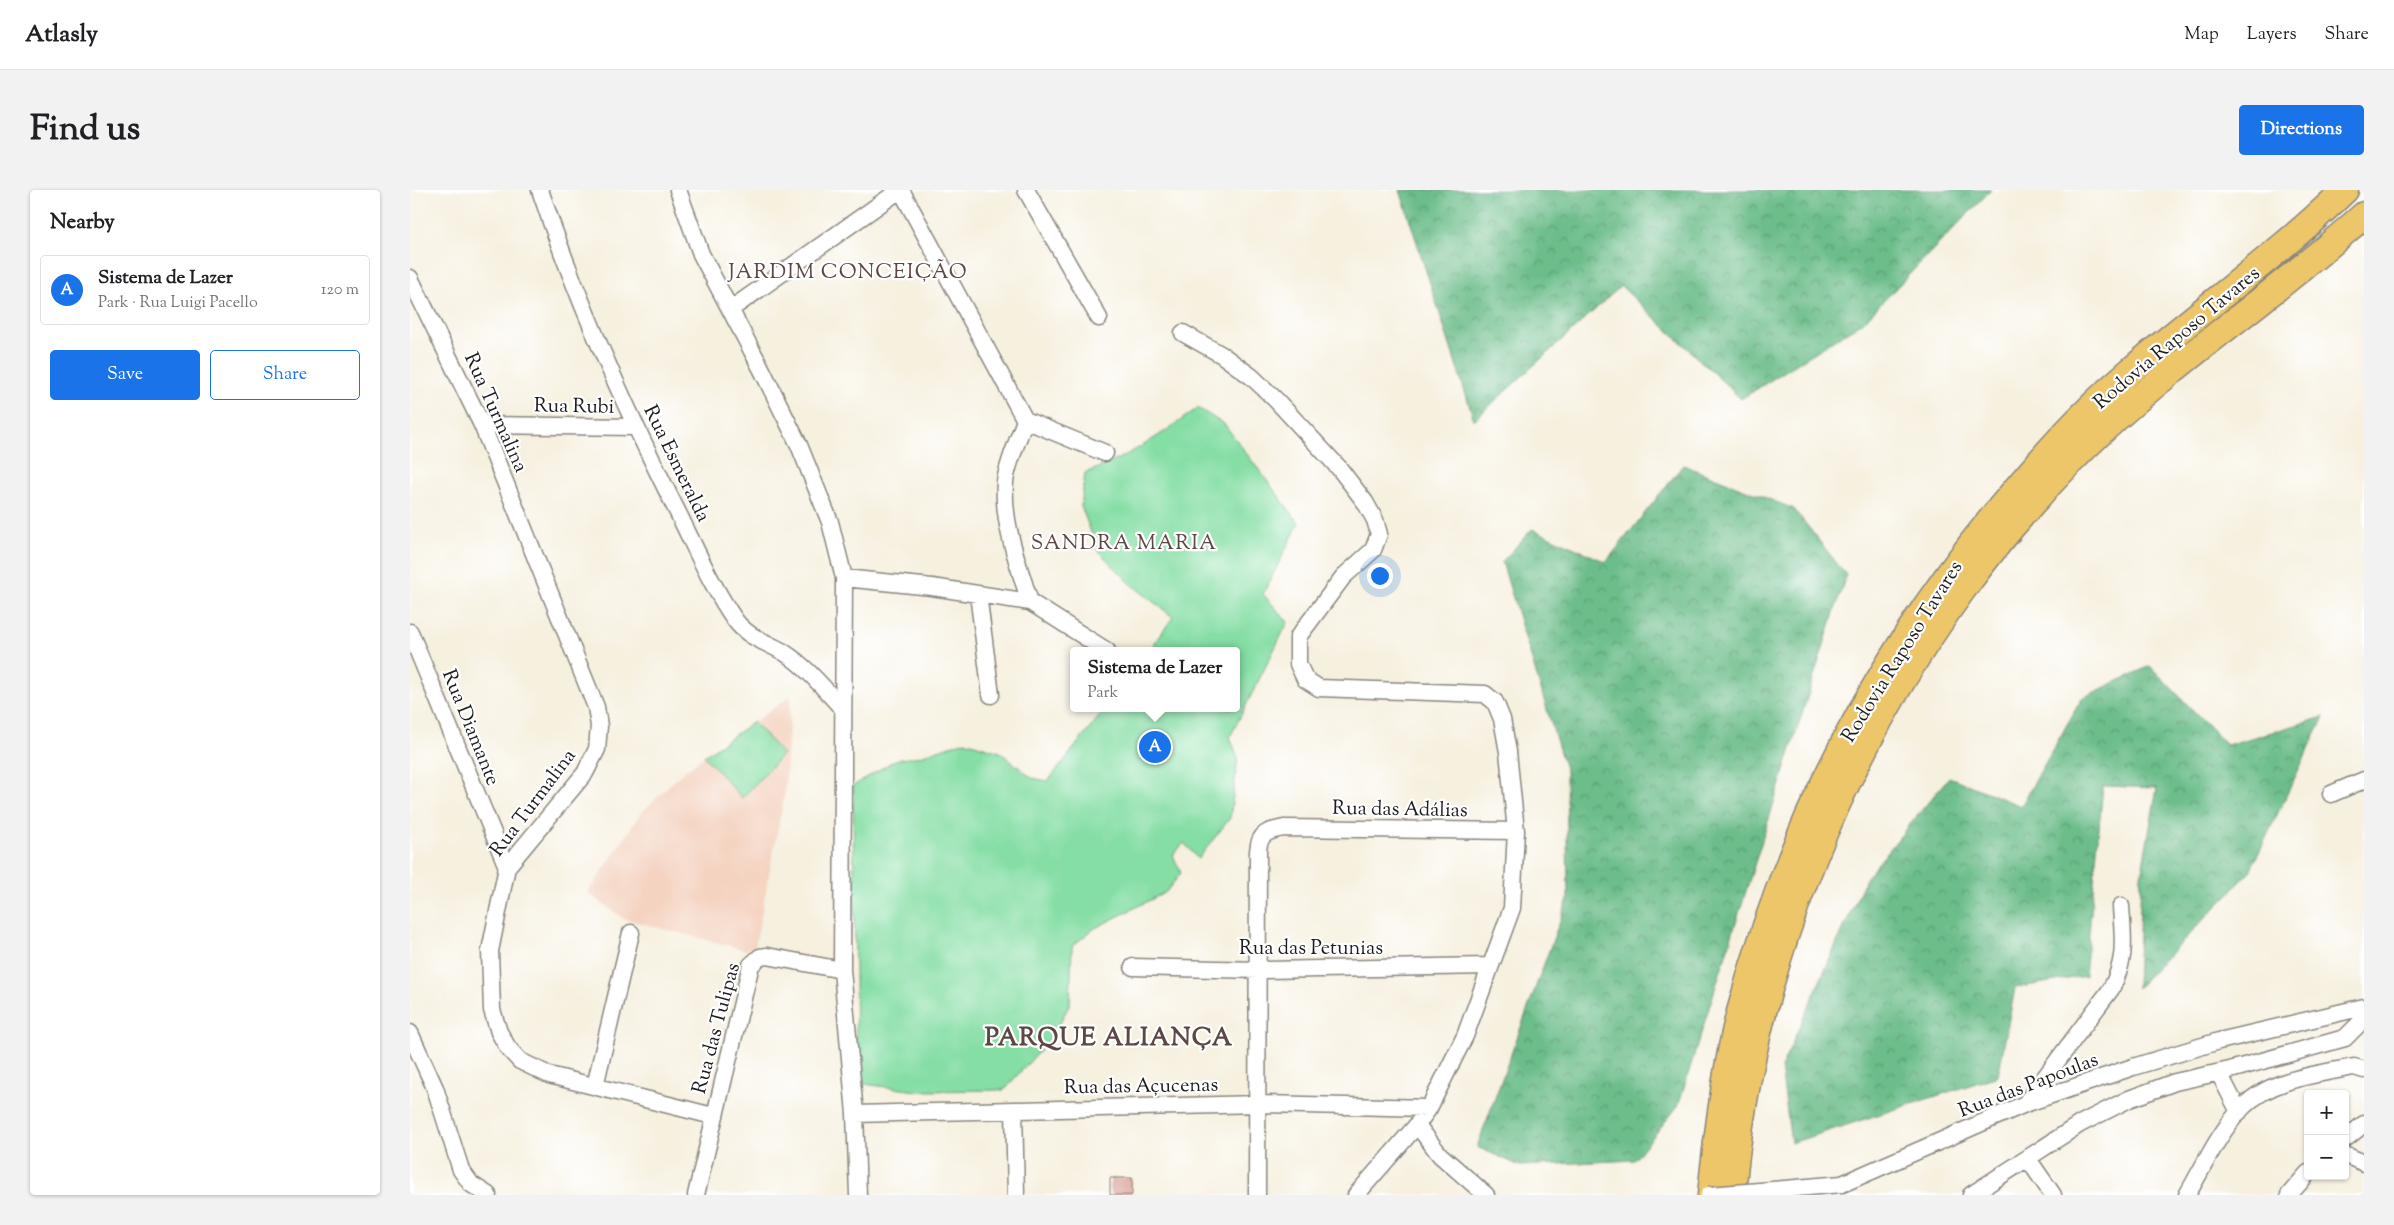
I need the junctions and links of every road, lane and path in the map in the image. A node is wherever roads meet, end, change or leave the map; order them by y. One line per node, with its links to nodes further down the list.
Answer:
1 (540, 190): 13 (street, Rua Esmeralda)
2 (678, 190): 8 (street)
3 (901, 190): 8 (street); 11 (street)
4 (1026, 190): 9 (street)
5 (2345, 190): 59 (highway, Rodovia Raposo Tavares)
6 (2364, 215): 60 (highway, Rodovia Raposo Tavares)
7 (410, 278): 12 (street, Rua Turmalina)
8 (731, 309): 15 (street)
9 (1099, 318)
10 (1183, 333): 24 (street)
11 (1025, 420): 14 (street); 17 (street)
12 (482, 426): 13 (street, Rua Rubi); 25 (street, Rua Turmalina)
13 (635, 427): 21 (street, Rua Esmeralda)
14 (1105, 453)
15 (844, 578): 16 (street); 21 (street)
16 (978, 594): 17 (street); 20 (street)
17 (1030, 602): 19 (street)
18 (410, 632): 25 (street, Rua Diamante)
19 (1102, 647)
20 (991, 695)
21 (842, 708): 30 (street)
22 (2364, 780): 23 (street)
23 (2331, 794)
24 (1516, 831): 28 (street); 31 (street, Rua das Adálias)
25 (507, 867): 37 (street, Rua Turmalina)
26 (2121, 906): 39 (street)
27 (631, 933): 37 (street)
28 (1490, 966): 31 (street, Rua das Petunias); 40 (street)
29 (1133, 967): 31 (street, Rua das Petunias)
30 (842, 970): 43 (street); 44 (street, Rua das Tulipas)
31 (1259, 970): 38 (street)
32 (2364, 1007): 39 (street, Rua das Papoulas)
33 (2364, 1016): 36 (street)
34 (410, 1033): 52 (street)
35 (2364, 1070): 42 (street)
36 (2218, 1073): 42 (street); 49 (street)
37 (595, 1086): 44 (street, Rua Turmalina)
38 (1259, 1104): 40 (street, Rua das Açucenas); 41 (street, Rua das Açucenas); 56 (street)
39 (2025, 1104): 59 (street, Rua das Papoulas, bridge)
40 (1429, 1108): 46 (street)
41 (1014, 1110): 43 (street, Rua das Açucenas); 55 (street)
42 (2239, 1112): 63 (street)
43 (855, 1114): 54 (street)
44 (713, 1116): 53 (street, Rua das Tulipas)
45 (2364, 1124): 47 (street)
46 (1418, 1125): 57 (street); 58 (street)
47 (2349, 1136)
48 (2349, 1157): 50 (street)
49 (2028, 1159): 61 (street); 62 (street)
50 (2364, 1163)
51 (2304, 1178): 64 (street)
52 (488, 1195)
53 (696, 1195)
54 (858, 1195)
55 (1016, 1195)
56 (1257, 1195)
57 (1356, 1195)
58 (1486, 1195)
59 (1710, 1195)
60 (1732, 1195)
61 (1971, 1195)
62 (2053, 1195)
63 (2187, 1195)
64 (2289, 1195)

